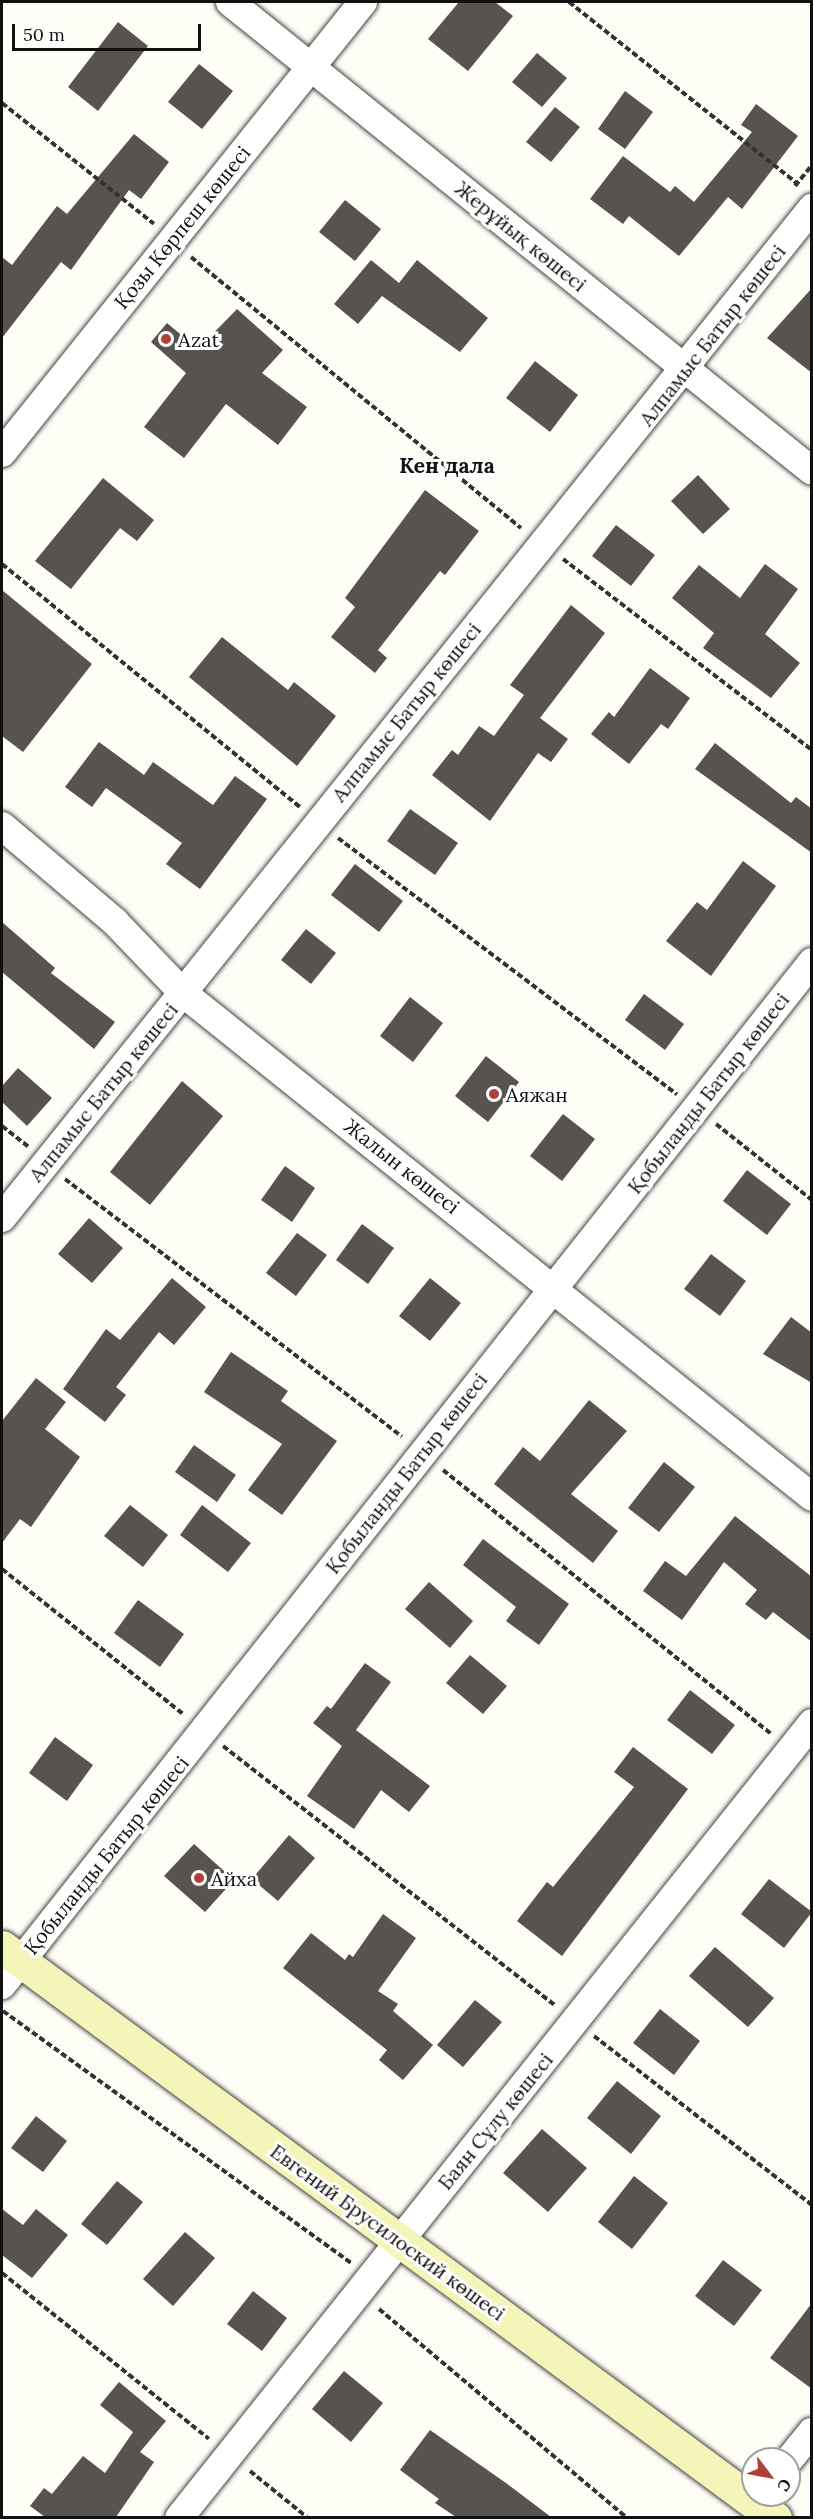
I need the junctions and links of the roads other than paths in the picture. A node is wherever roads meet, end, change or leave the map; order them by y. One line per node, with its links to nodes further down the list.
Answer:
1 (230, 2): 3 (street, Жерұйық көшесі)
2 (363, 2): 3 (street, Қозы Көрпеш көшесі)
3 (312, 64): 5 (street, Жерұйық көшесі); 6 (street, Қозы Көрпеш көшесі)
4 (808, 198): 5 (street, Алпамыс Батыр көшесі)
5 (685, 370): 7 (street, Жерұйық көшесі); 10 (street, Алпамыс Батыр көшесі)
6 (2, 453)
7 (812, 471)
8 (2, 826): 10 (street, Жалын көшесі)
9 (812, 962): 12 (street, Қобыланды Батыр көшесі)
10 (183, 993): 11 (street, Алпамыс Батыр көшесі); 12 (street, Жалын көшесі)
11 (2, 1218)
12 (553, 1286): 13 (street, Жалын көшесі); 15 (street, Қобыланды Батыр көшесі)
13 (812, 1497)
14 (812, 1723): 16 (street, Баян Сұлу көшесі)
15 (8, 1964): 16 (main road, Евгений Брусилоский көшесі)
16 (399, 2240): 19 (main road, Евгений Брусилоский көшесі); 20 (street, Баян Сұлу көшесі)
17 (812, 2432): 18 (street)
18 (800, 2447)
19 (759, 2508)
20 (179, 2517)

